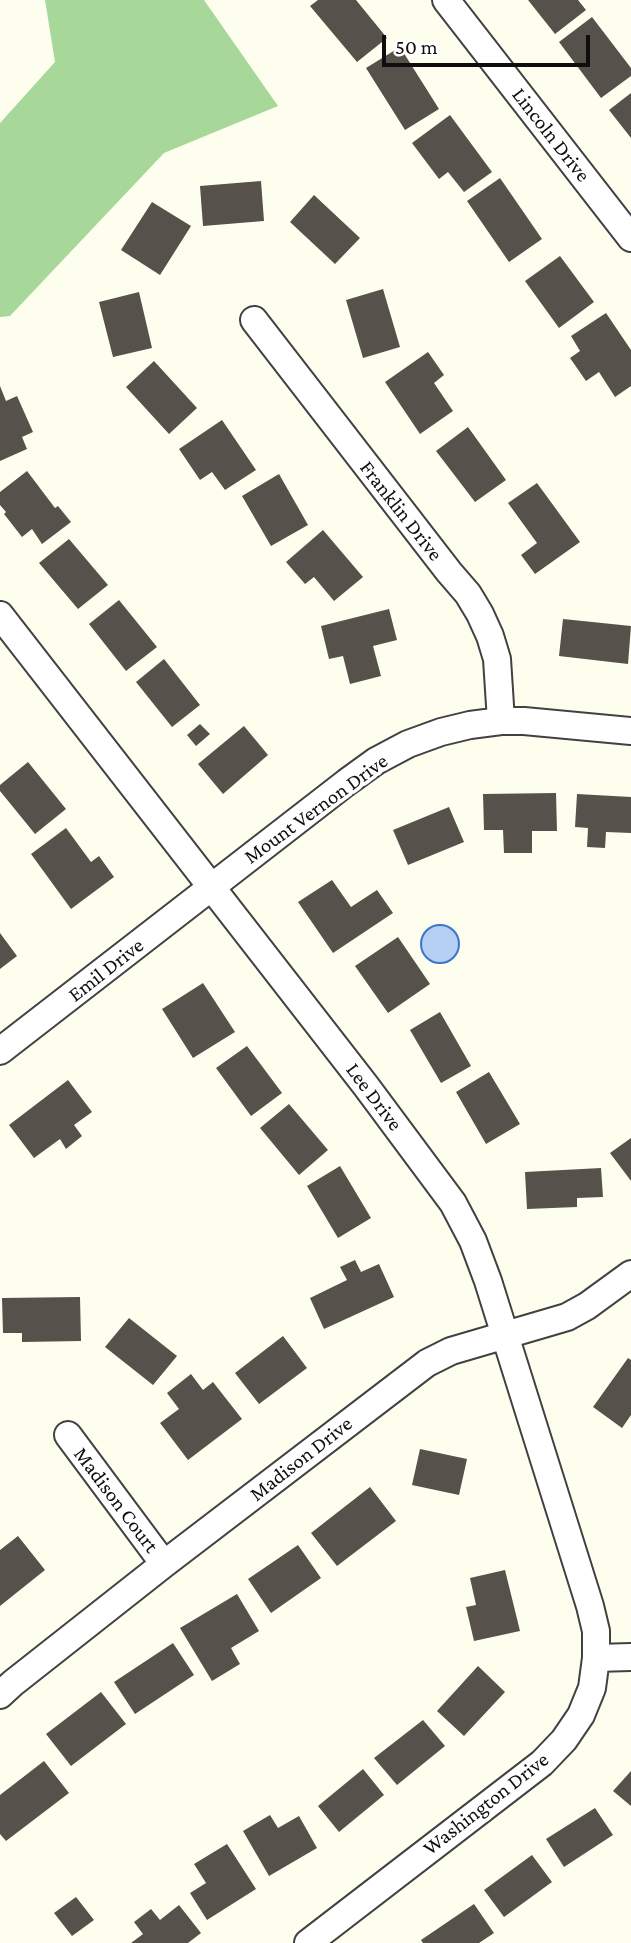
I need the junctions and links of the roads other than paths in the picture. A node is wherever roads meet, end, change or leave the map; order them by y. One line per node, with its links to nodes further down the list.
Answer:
1 (446, 0): 2 (street, Lincoln Drive)
2 (631, 238)
3 (254, 320): 5 (street, Franklin Drive)
4 (0, 615): 7 (street, Lee Drive)
5 (501, 721): 6 (street, Mount Vernon Drive); 7 (street, Mount Vernon Drive)
6 (631, 731)
7 (212, 887): 8 (street, Emil Drive); 10 (street, Lee Drive)
8 (0, 1051)
9 (631, 1274): 10 (street, Madison Drive)
10 (505, 1335): 12 (street, Madison Drive); 14 (street, Lee Drive)
11 (68, 1436): 12 (street, Madison Court)
12 (164, 1564): 15 (street, Madison Drive)
13 (631, 1657): 14 (street)
14 (596, 1658): 16 (street, Washington Drive)
15 (0, 1695)
16 (308, 1943)

